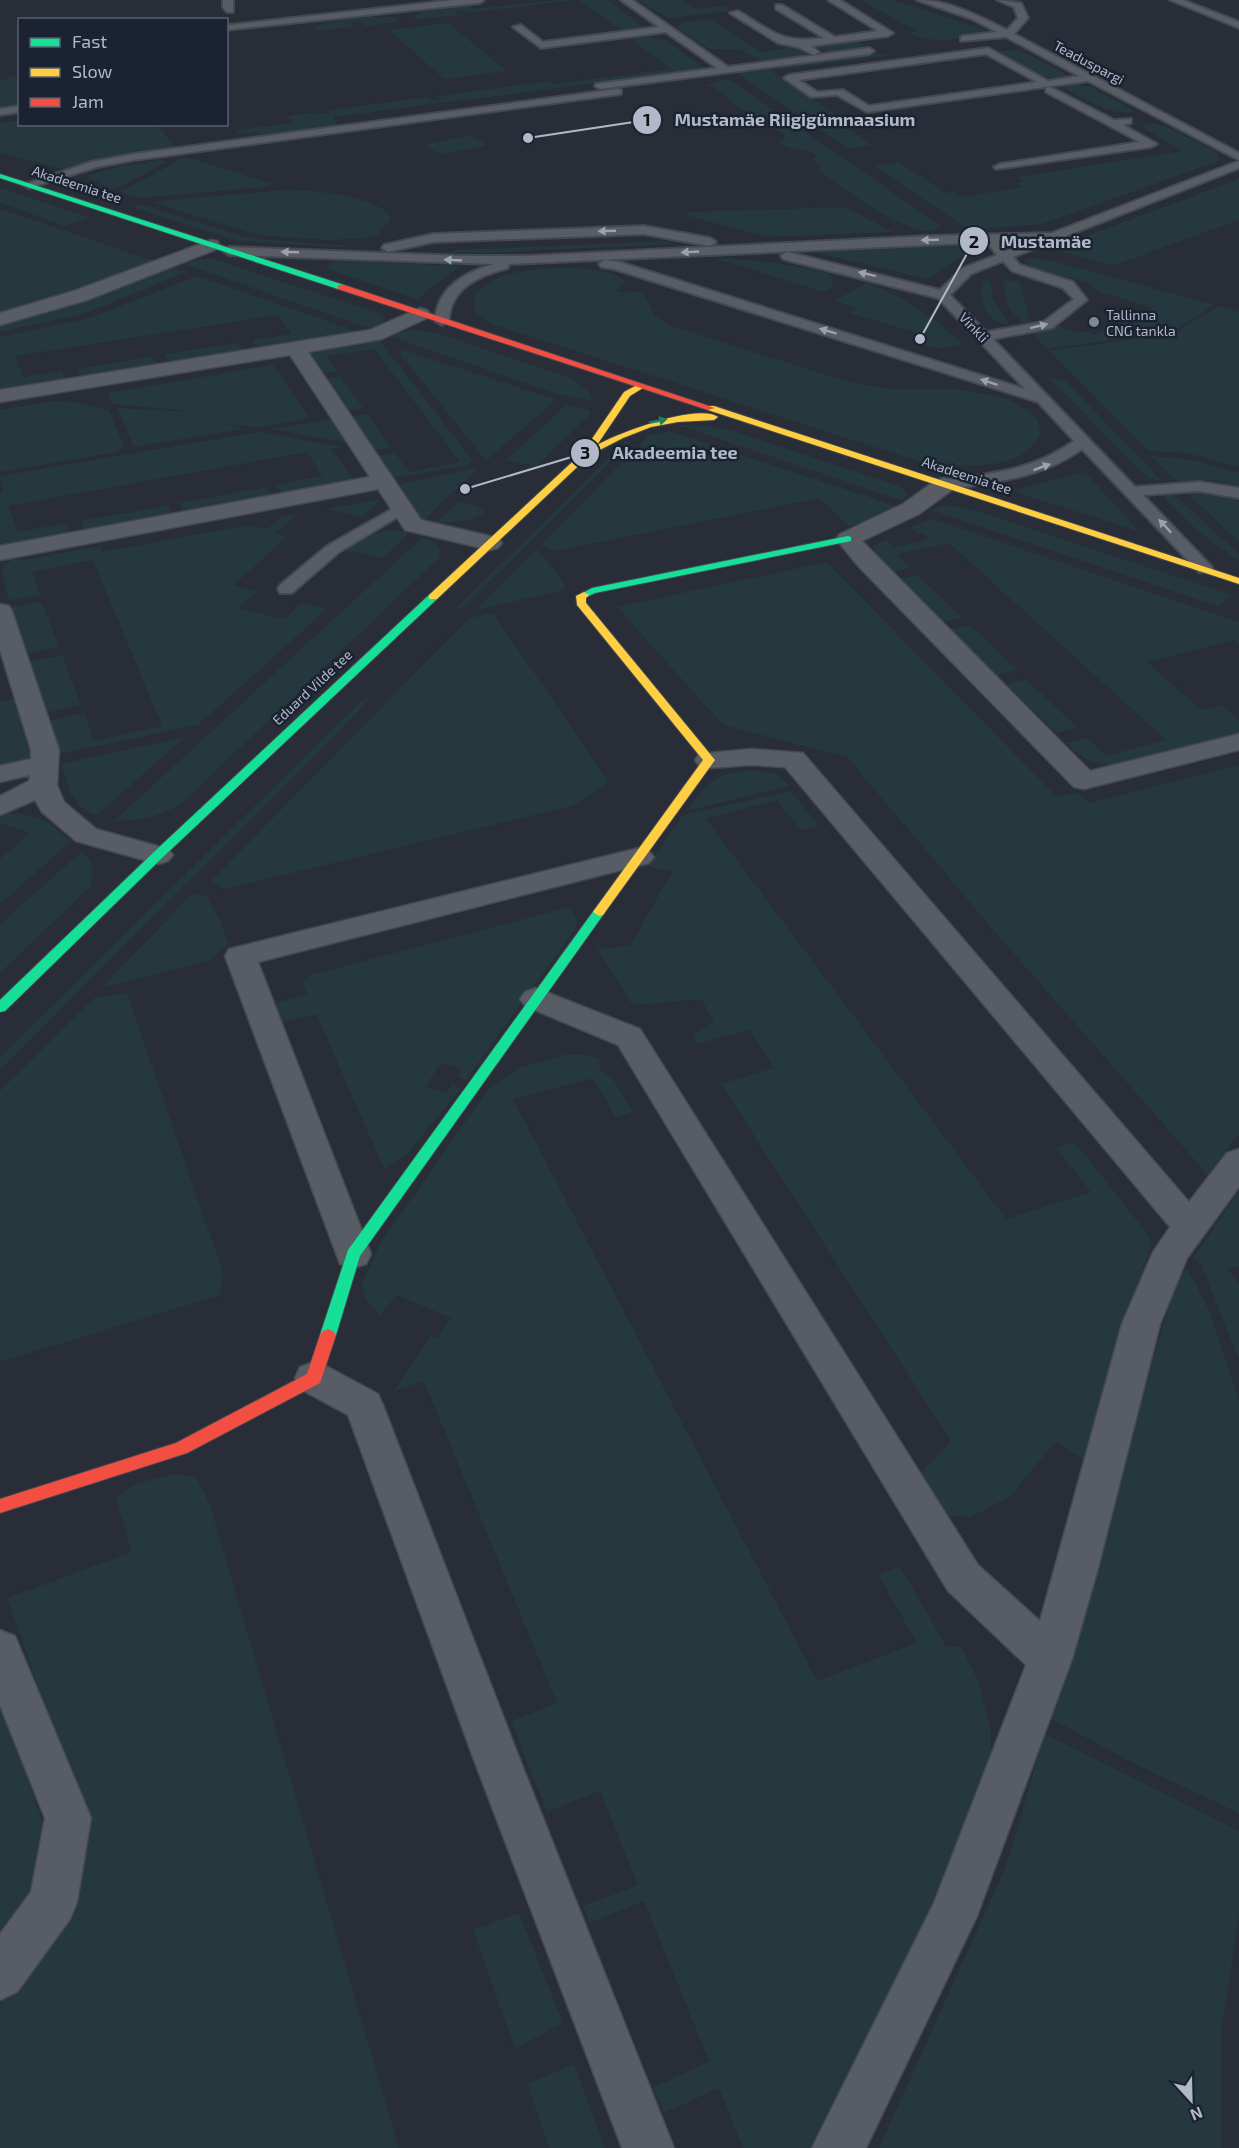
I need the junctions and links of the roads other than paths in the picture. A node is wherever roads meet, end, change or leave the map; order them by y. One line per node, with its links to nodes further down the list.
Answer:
1 (479, 0): 12 (lane)
2 (626, 0): 17 (lane)
3 (833, 0): 19 (lane)
4 (922, 0): 20 (lane, Teaduspargi)
5 (1002, 0): 20 (lane)
6 (1175, 0): 8 (lane)
7 (780, 7): 21 (lane)
8 (1201, 8): 11 (lane); 13 (lane)
9 (231, 9): 14 (lane)
10 (735, 14): 24 (lane)
11 (1239, 18)
12 (297, 20): 14 (lane); 18 (lane)
13 (1239, 25)
14 (245, 26): 16 (lane)
15 (518, 27): 17 (lane)
16 (230, 28)
17 (668, 29): 27 (lane)
18 (307, 32)
19 (874, 34): 21 (lane); 23 (lane)
20 (1008, 34): 22 (lane); 28 (lane, Teaduspargi)
21 (834, 40): 24 (lane)
22 (956, 40)
23 (889, 43)
24 (801, 44): 26 (lane)
25 (876, 51): 26 (lane)
26 (823, 57): 27 (lane)
27 (726, 70): 30 (lane)
28 (1090, 78): 29 (lane); 34 (lane, Teaduspargi)
29 (1046, 87): 29 (lane); 35 (lane)
30 (573, 90)
31 (617, 92): 40 (lane)
32 (18, 109): 33 (lane)
33 (0, 112)
34 (1161, 116): 35 (lane); 36 (lane, Teaduspargi)
35 (1112, 123): 38 (lane)
36 (1239, 157)
37 (1239, 164): 41 (lane)
38 (1000, 167)
39 (0, 176): 40 (street, Akadeemia tee)
40 (29, 185): 43 (street, Akadeemia tee)
41 (1051, 237): 42 (lane); 46 (lane)
42 (980, 238): 44 (lane, one-way to 44); 46 (lane)
43 (220, 248): 45 (lane, one-way to 43); 49 (street, Akadeemia tee); 50 (street)
44 (748, 249): 45 (lane, one-way to 45); 47 (lane, one-way to 47); 48 (lane, one-way to 44)
45 (348, 254): 47 (lane, one-way to 45)
46 (1005, 254): 48 (lane); 52 (lane, one-way to 46)
47 (527, 260): 51 (lane); 56 (lane, one-way to 47)
48 (944, 296): 52 (lane, Vinkli)
49 (420, 314): 51 (street, Akadeemia tee); 53 (street)
50 (0, 319)
51 (442, 321): 54 (street, Akadeemia tee)
52 (982, 337): 56 (lane, Vinkli)
53 (295, 348): 55 (street); 60 (street)
54 (642, 386): 57 (street, Akadeemia tee); 59 (street, Eduard Vilde tee)
55 (0, 396)
56 (1045, 400): 58 (lane, Vinkli)
57 (741, 417): 59 (street, one-way to 57); 61 (street, Akadeemia tee)
58 (1084, 441): 61 (lane, one-way to 58); 62 (lane, Vinkli)
59 (586, 454): 66 (street, Eduard Vilde tee)
60 (384, 482): 64 (street); 67 (street)
61 (944, 486): 65 (street); 68 (street, Akadeemia tee)
62 (1132, 492): 63 (lane); 68 (lane, Vinkli, one-way to 62)
63 (1239, 493)
64 (401, 509): 66 (street); 70 (lane)
65 (848, 539): 72 (street); 73 (street)
66 (490, 543): 77 (street, Eduard Vilde tee)
67 (0, 553)
68 (1205, 569): 69 (street, Akadeemia tee)
69 (1239, 581)
70 (286, 589)
71 (0, 611): 75 (street)
72 (1239, 742)
73 (709, 760): 78 (street); 82 (street)
74 (0, 774): 75 (street)
75 (43, 775): 76 (street); 77 (street)
76 (0, 807)
77 (158, 855): 80 (street, Eduard Vilde tee)
78 (639, 857): 79 (street); 83 (street)
79 (536, 999): 83 (street); 87 (street)
80 (0, 1008)
81 (1239, 1162): 82 (street)
82 (1190, 1227): 87 (street)
83 (353, 1254): 84 (street)
84 (314, 1378): 85 (street); 89 (street)
85 (0, 1506)
86 (0, 1650): 88 (street)
87 (1050, 1659): 90 (street)
88 (0, 1975)
89 (648, 2148)
90 (838, 2148)

